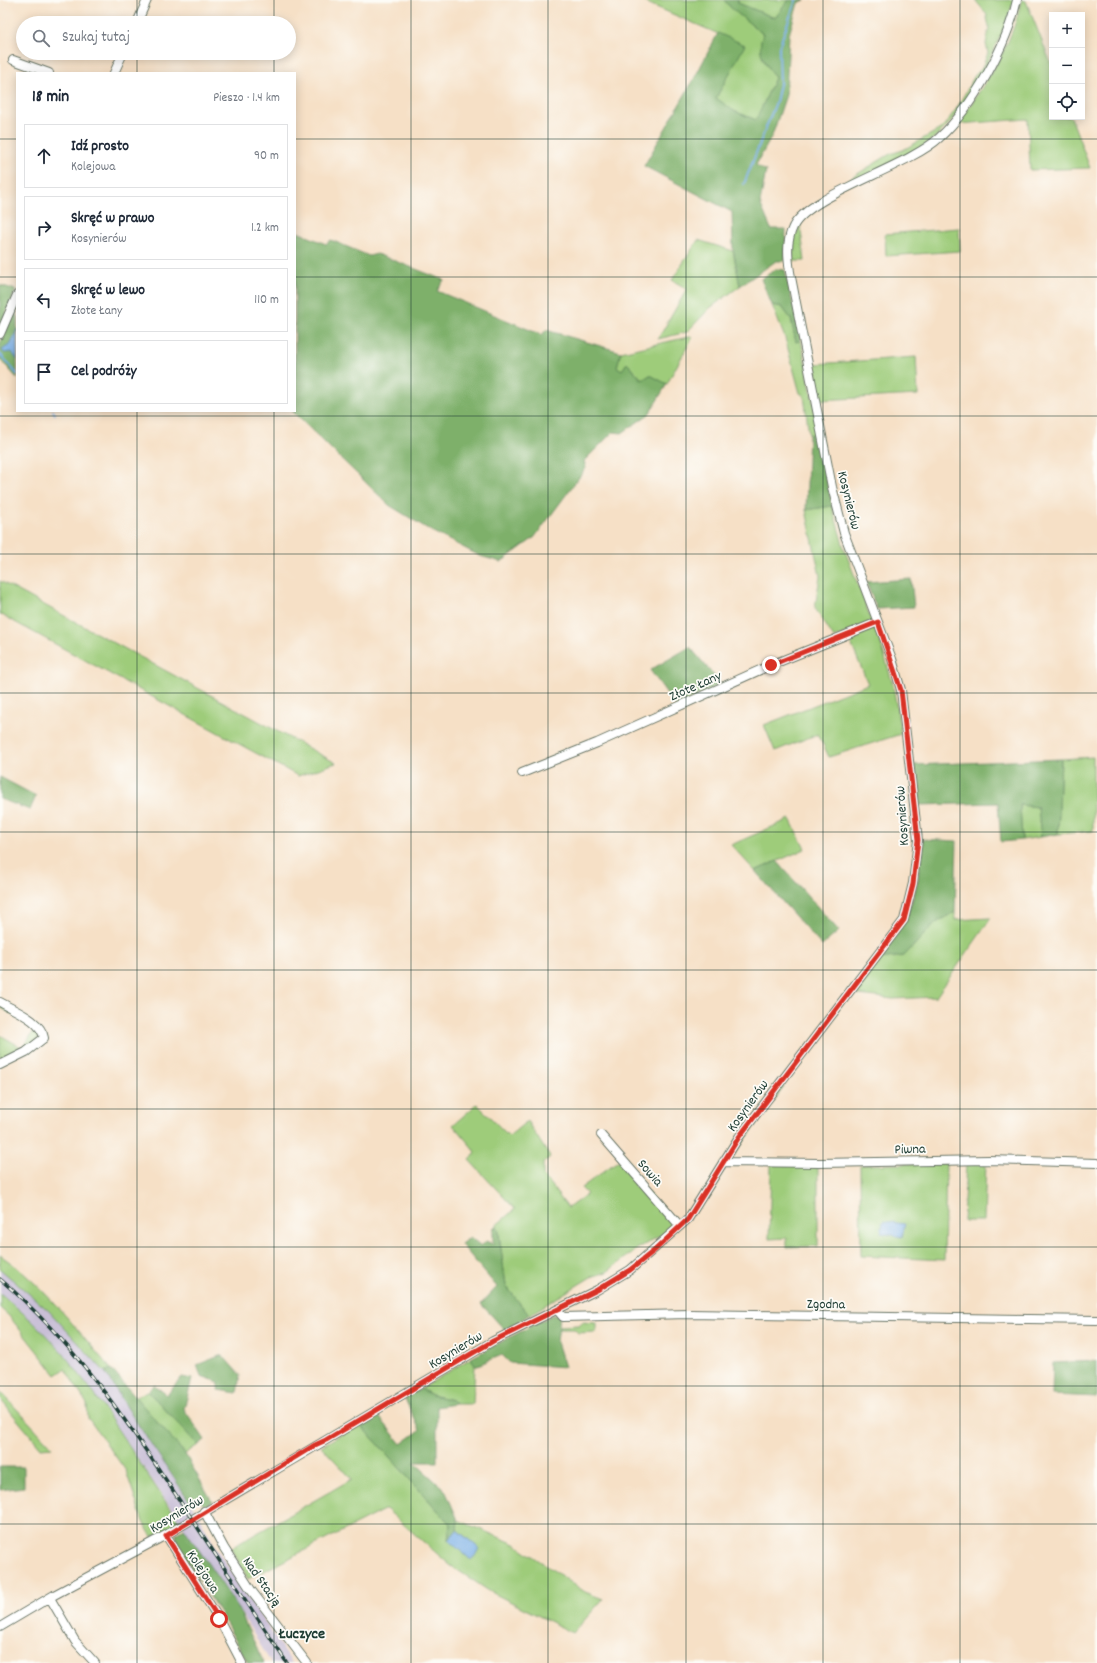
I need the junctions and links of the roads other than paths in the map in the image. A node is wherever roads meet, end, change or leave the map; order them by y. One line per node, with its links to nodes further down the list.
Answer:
1 (147, 0): 3 (street)
2 (1017, 0): 10 (street, Kosynierów)
3 (140, 16)
4 (13, 60): 6 (street)
5 (120, 60): 7 (street)
6 (46, 72)
7 (114, 72)
8 (16, 297): 9 (street)
9 (0, 334)
10 (878, 622): 11 (street, Złote Łany); 15 (street, Kosynierów)
11 (522, 773)
12 (0, 1002): 13 (street)
13 (0, 1065)
14 (601, 1135): 17 (street, Sowia)
15 (723, 1162): 16 (street, Piwna); 17 (street, Kosynierów)
16 (1097, 1163)
17 (680, 1226): 18 (street, Kosynierów)
18 (557, 1310): 19 (street, Zgodna); 20 (street, Kosynierów)
19 (1097, 1320)
20 (204, 1511): 21 (street, Kosynierów); 26 (street, Nad Stacją)
21 (166, 1536): 22 (street, Kosynierów); 25 (street, Kolejowa)
22 (50, 1598): 23 (street, Kosynierów); 24 (street)
23 (0, 1627)
24 (95, 1663)
25 (242, 1663)
26 (307, 1663)

